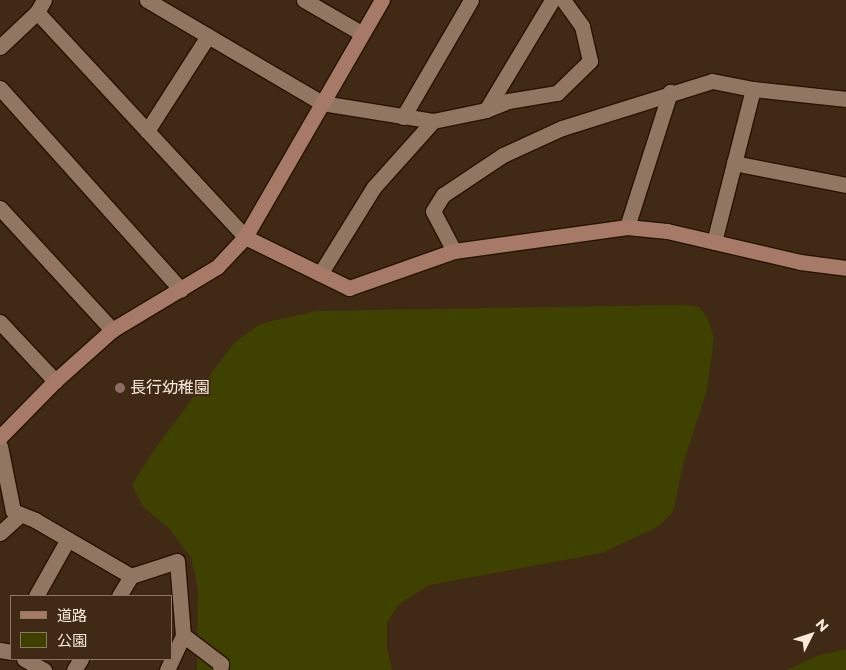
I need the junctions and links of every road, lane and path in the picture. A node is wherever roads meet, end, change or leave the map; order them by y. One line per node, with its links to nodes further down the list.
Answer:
1 (147, 0): 9 (street)
2 (304, 0): 8 (street)
3 (382, 0): 8 (street)
4 (470, 0): 17 (street)
5 (552, 0): 16 (street)
6 (563, 0): 16 (street)
7 (40, 6): 10 (street); 19 (street)
8 (361, 33): 15 (street)
9 (208, 36): 15 (street); 19 (street)
10 (0, 47)
11 (0, 88): 29 (street)
12 (754, 89): 13 (street); 14 (street); 20 (street)
13 (670, 92): 23 (street); 26 (street)
14 (846, 99)
15 (322, 103): 17 (street); 24 (street)
16 (486, 110): 18 (street)
17 (404, 117): 18 (street)
18 (433, 121): 28 (street)
19 (147, 131): 24 (street)
20 (734, 163): 21 (street); 25 (street)
21 (846, 185)
22 (0, 208): 31 (street)
23 (627, 227): 25 (street); 26 (street)
24 (245, 237): 28 (street); 29 (street)
25 (714, 242): 27 (street)
26 (454, 251): 28 (street)
27 (846, 268)
28 (320, 274)
29 (181, 290): 31 (street)
30 (0, 322): 32 (street)
31 (112, 330): 32 (street)
32 (55, 380): 33 (street)
33 (0, 437)
34 (0, 446): 35 (street)
35 (21, 514): 36 (street); 37 (street)
36 (0, 533)
37 (68, 539): 38 (street); 39 (street)
38 (131, 576): 40 (street); 41 (street)
39 (37, 595)
40 (120, 595)
41 (183, 635): 42 (street); 45 (street)
42 (172, 659)
43 (26, 660): 44 (street)
44 (44, 670)
45 (220, 670)

